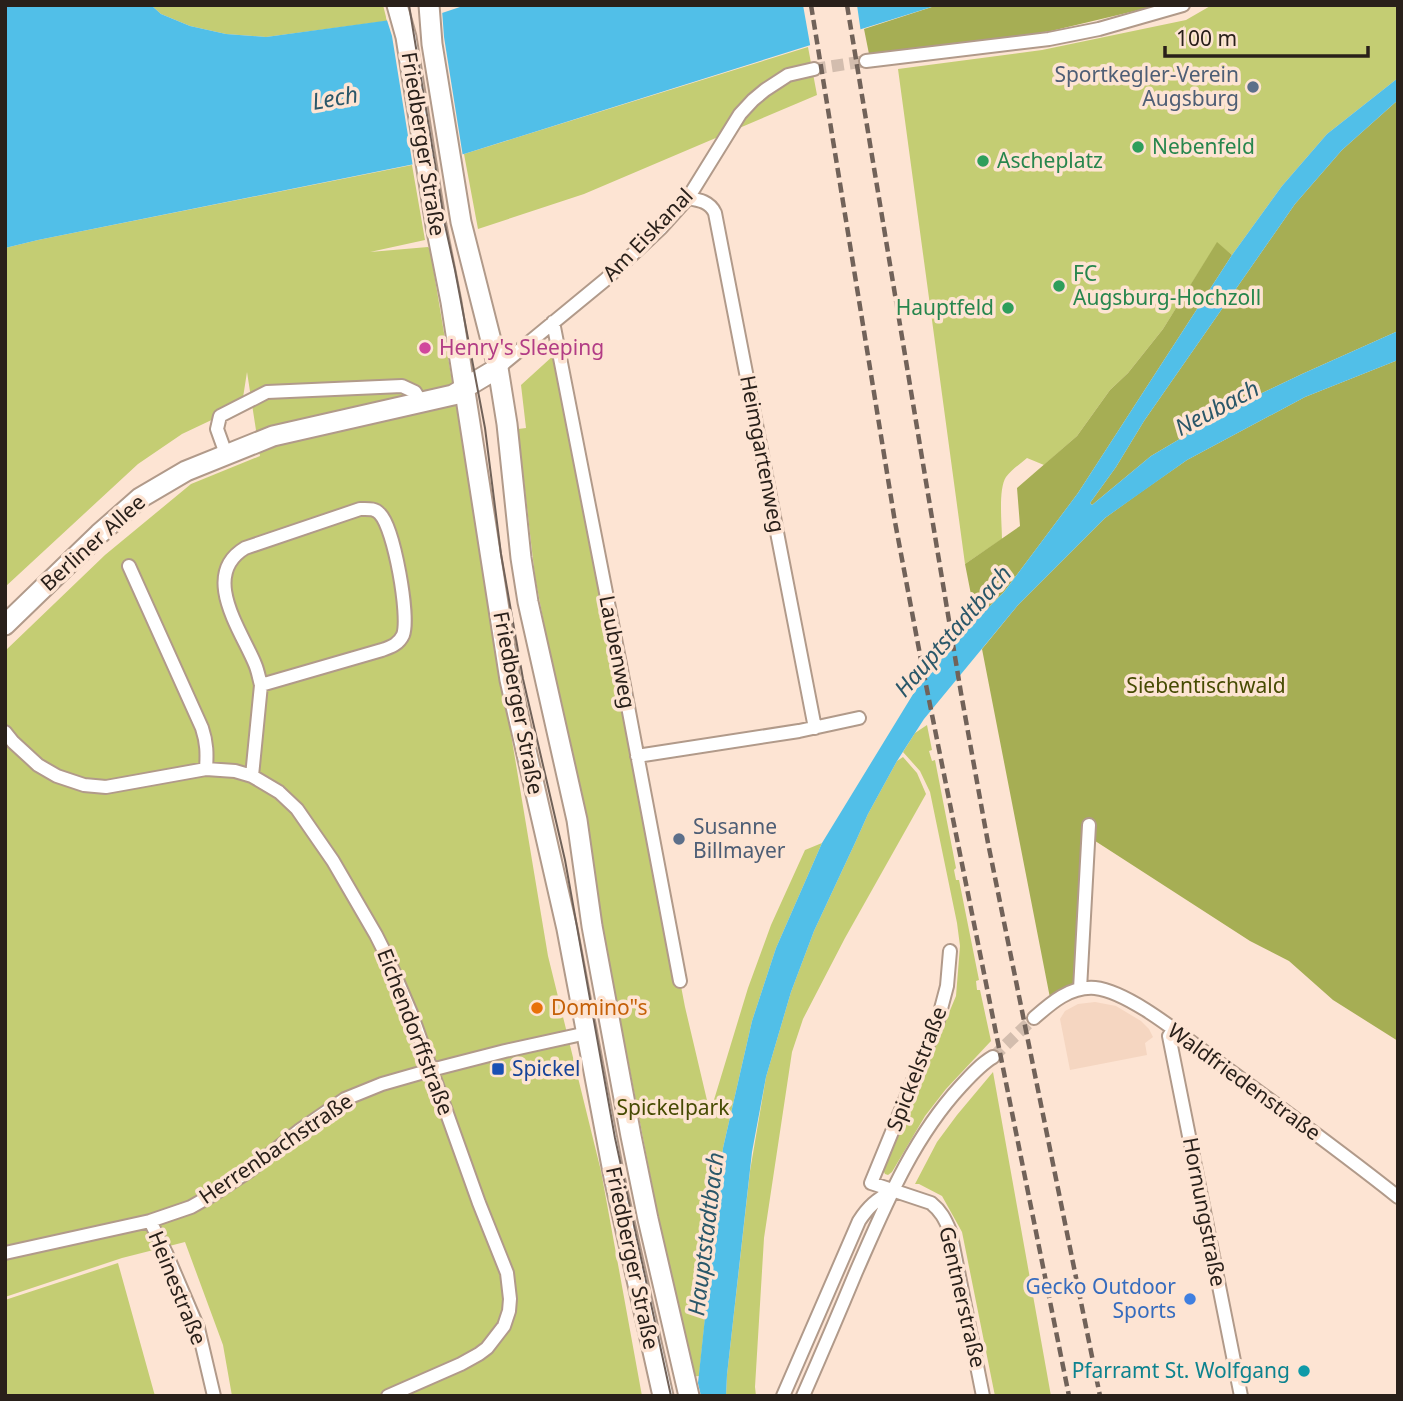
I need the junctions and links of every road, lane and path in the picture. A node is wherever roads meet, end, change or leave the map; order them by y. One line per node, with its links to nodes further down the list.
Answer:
1 (397, 5): 9 (main road, Friedberger Straße)
2 (429, 5): 8 (main road, Friedberger Straße)
3 (1183, 5): 4 (street)
4 (866, 61)
5 (814, 69): 6 (street, Am Eiskanal)
6 (688, 198): 7 (street, Am Eiskanal); 16 (street, Heimgartenweg)
7 (553, 322): 8 (street, Am Eiskanal); 18 (street, Laubenweg)
8 (498, 368): 9 (main road, Berliner Allee); 36 (main road, Friedberger Straße)
9 (464, 388): 10 (main road, Berliner Allee); 27 (main road, Friedberger Straße)
10 (416, 396): 11 (main road, Berliner Allee); 11 (street, Berliner Allee)
11 (226, 454): 13 (main road, Berliner Allee)
12 (129, 566): 19 (street)
13 (5, 625)
14 (261, 685): 14 (street); 20 (street)
15 (859, 718): 16 (street)
16 (815, 728): 18 (street)
17 (5, 732): 19 (street, Eichendorffstraße)
18 (637, 756): 23 (street, Laubenweg)
19 (206, 769): 20 (street, Eichendorffstraße)
20 (252, 776): 29 (street, Eichendorffstraße)
21 (1089, 825): 24 (street)
22 (950, 951): 30 (street, Spickelstraße)
23 (680, 981)
24 (1080, 989): 25 (street); 26 (street, Waldfriedenstraße)
25 (1034, 1018)
26 (1173, 1030): 32 (street, Waldfriedenstraße); 43 (street, Hornungstraße)
27 (587, 1033): 29 (street, Herrenbachstraße); 39 (main road, Friedberger Straße)
28 (993, 1057): 31 (street, Spickelstraße)
29 (431, 1070): 34 (street, Herrenbachstraße); 38 (street, Eichendorffstraße)
30 (871, 1184): 31 (street); 33 (street, Spickelstraße)
31 (892, 1191): 33 (street, Spickelstraße); 41 (street, Spickelstraße); 42 (street, Gentnerstraße)
32 (1398, 1197)
33 (866, 1209): 40 (street, Spickelstraße)
34 (150, 1221): 35 (street, Herrenbachstraße); 37 (street, Heinestraße)
35 (5, 1253)
36 (687, 1387)
37 (214, 1396)
38 (388, 1396)
39 (663, 1396)
40 (783, 1396)
41 (803, 1396)
42 (983, 1396)
43 (1241, 1396)

